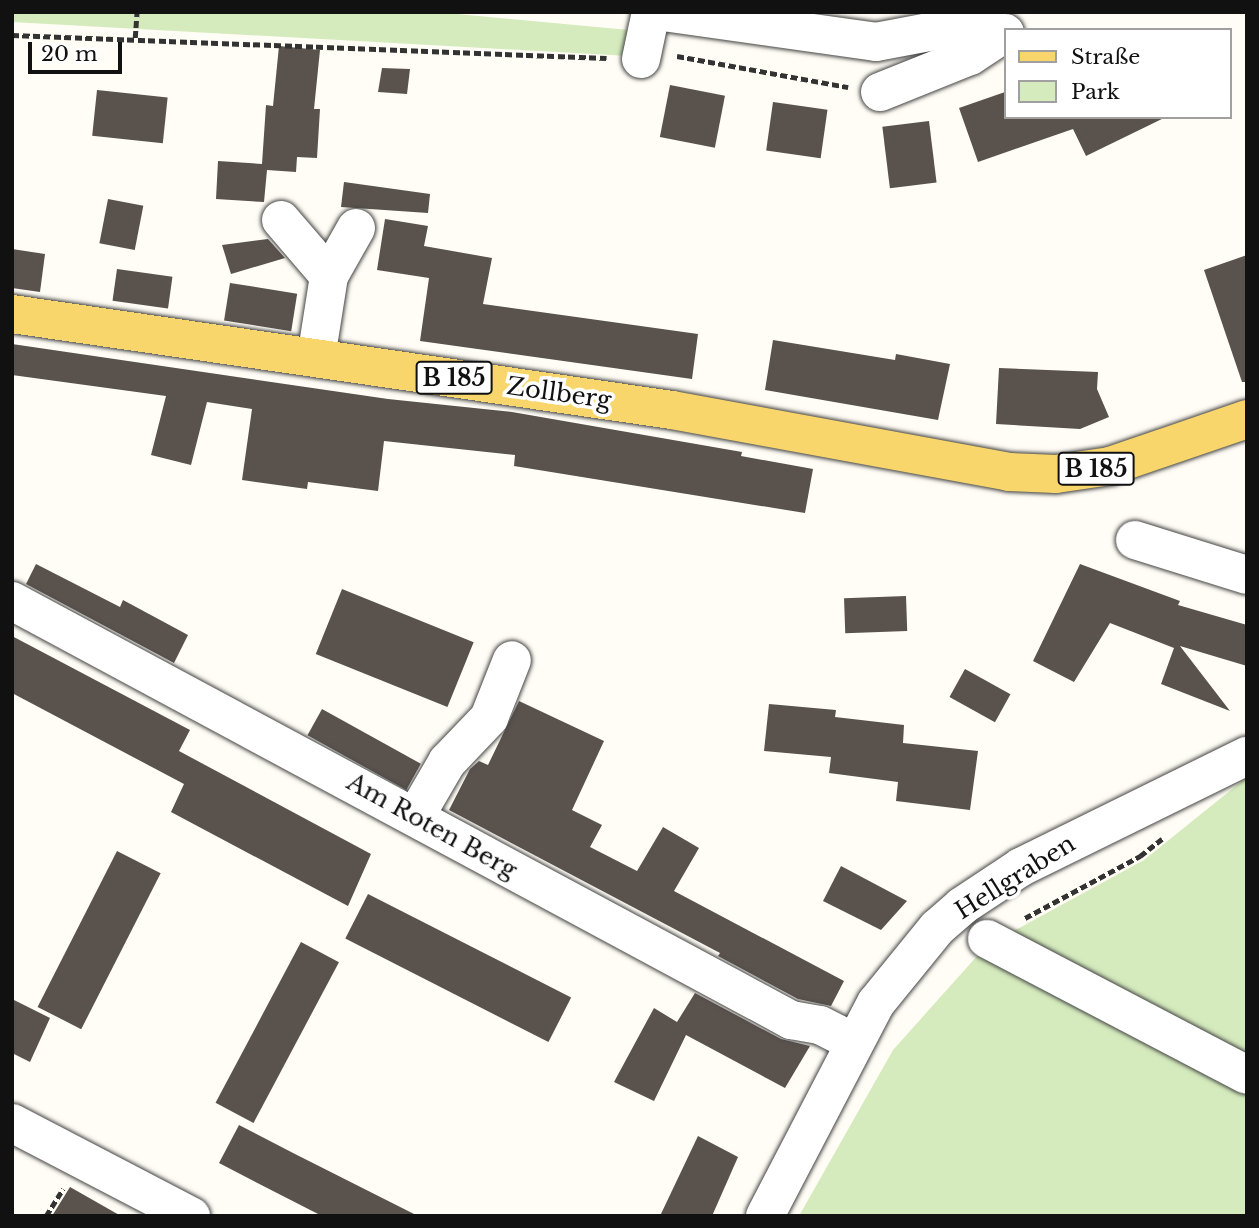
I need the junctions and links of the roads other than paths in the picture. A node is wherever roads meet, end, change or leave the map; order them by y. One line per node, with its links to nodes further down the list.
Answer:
1 (650, 12): 7 (street)
2 (663, 12): 3 (street)
3 (987, 12)
4 (1032, 12): 5 (street)
5 (1012, 28)
6 (1004, 34): 8 (street)
7 (641, 60)
8 (880, 92)
9 (281, 220): 11 (street)
10 (356, 228): 11 (street)
11 (329, 276): 13 (street)
12 (12, 314): 13 (main road, Zollberg / B 185)
13 (316, 358): 14 (main road, Zollberg / B 185)
14 (1247, 419)
15 (1135, 540): 16 (street)
16 (1247, 575)
17 (12, 601): 20 (street, Am Roten Berg)
18 (512, 660): 20 (street)
19 (1247, 756): 22 (street, Hellgraben)
20 (415, 817): 22 (street, Am Roten Berg)
21 (987, 939): 23 (street)
22 (853, 1042): 26 (street, Hellgraben)
23 (1247, 1075)
24 (12, 1122): 25 (street)
25 (191, 1216)
26 (765, 1216)

